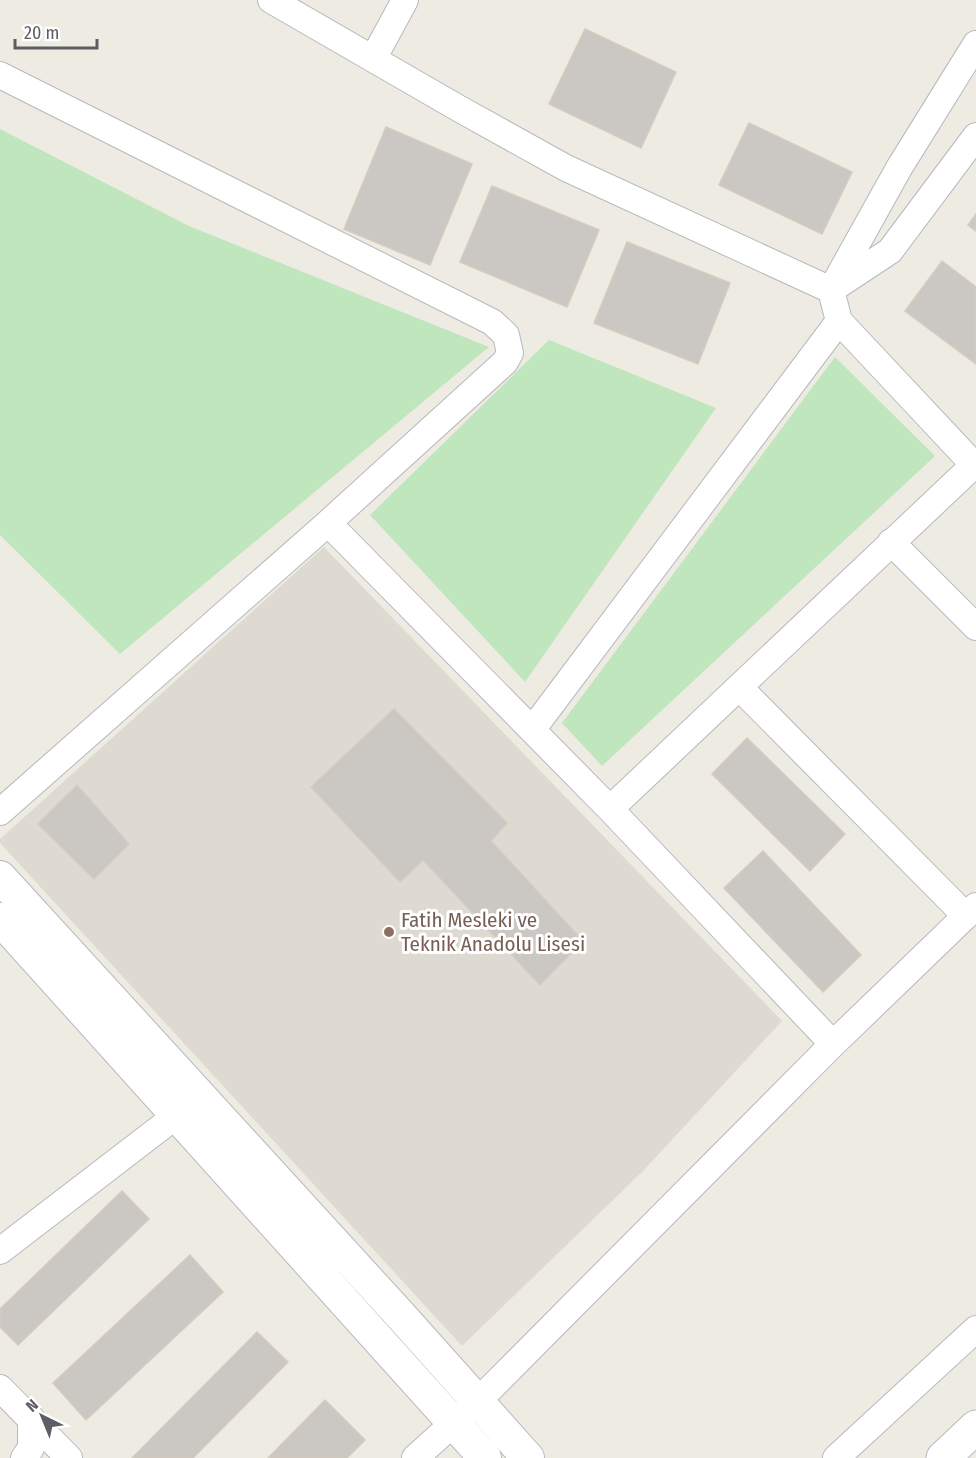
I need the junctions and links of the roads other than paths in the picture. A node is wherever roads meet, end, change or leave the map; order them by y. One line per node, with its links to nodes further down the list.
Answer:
1 (271, 0): 4 (street)
2 (405, 0): 4 (street)
3 (976, 44): 7 (street)
4 (373, 59): 7 (street)
5 (0, 75): 10 (street)
6 (976, 136): 7 (street)
7 (831, 290): 8 (street)
8 (839, 321): 9 (street); 14 (street)
9 (975, 466): 11 (street)
10 (328, 523): 14 (street); 16 (street)
11 (891, 543): 12 (street); 13 (street)
12 (976, 627)
13 (739, 687): 15 (street); 18 (street)
14 (532, 730): 15 (street)
15 (610, 809): 20 (street)
16 (0, 812)
17 (0, 877): 25 (street)
18 (971, 911): 20 (street)
19 (0, 919): 21 (street)
20 (833, 1044): 25 (street)
21 (177, 1115): 22 (street); 27 (street)
22 (0, 1251)
23 (976, 1329): 34 (street)
24 (0, 1388): 26 (street)
25 (477, 1402): 27 (street); 33 (street)
26 (31, 1418): 29 (street); 30 (street)
27 (454, 1423): 31 (street); 32 (street)
28 (976, 1427): 35 (main road)
29 (24, 1458)
30 (69, 1458)
31 (415, 1458)
32 (485, 1458)
33 (528, 1458)
34 (836, 1458)
35 (943, 1458)

